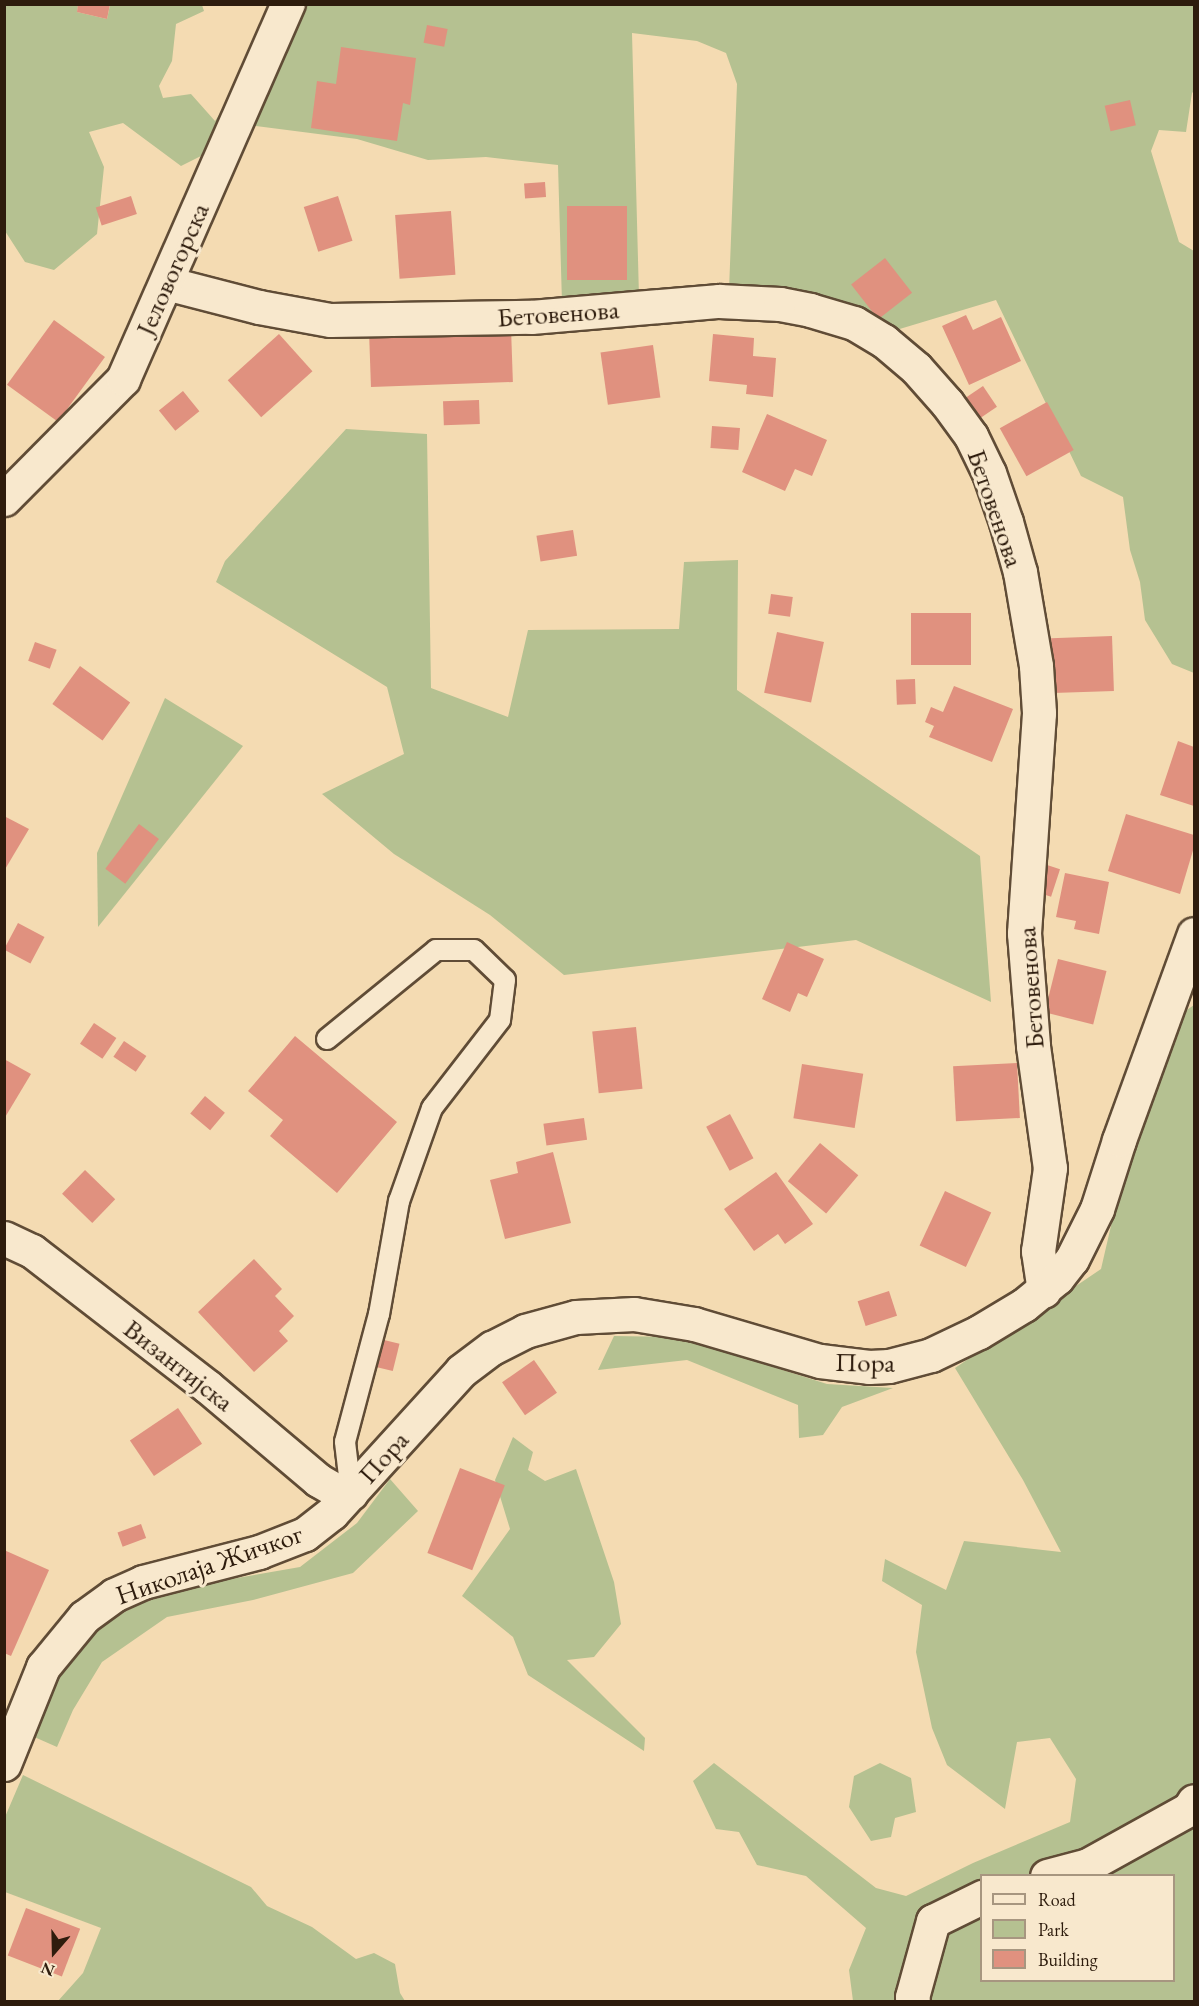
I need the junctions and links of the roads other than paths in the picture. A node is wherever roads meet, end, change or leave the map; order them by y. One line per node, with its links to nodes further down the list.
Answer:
1 (288, 4): 2 (street, Јеловогорска)
2 (166, 283): 3 (street, Јеловогорска); 7 (street, Бетовенова)
3 (4, 499)
4 (1194, 934): 7 (street, Пора)
5 (327, 1039): 8 (lane)
6 (4, 1238): 8 (street, Византијска)
7 (1044, 1291): 8 (street, Пора)
8 (351, 1493): 9 (street, Николаја Жичког)
9 (4, 1764)
10 (1194, 1801): 11 (street)
11 (1051, 1874)
12 (980, 1898): 13 (street)
13 (914, 2001)

